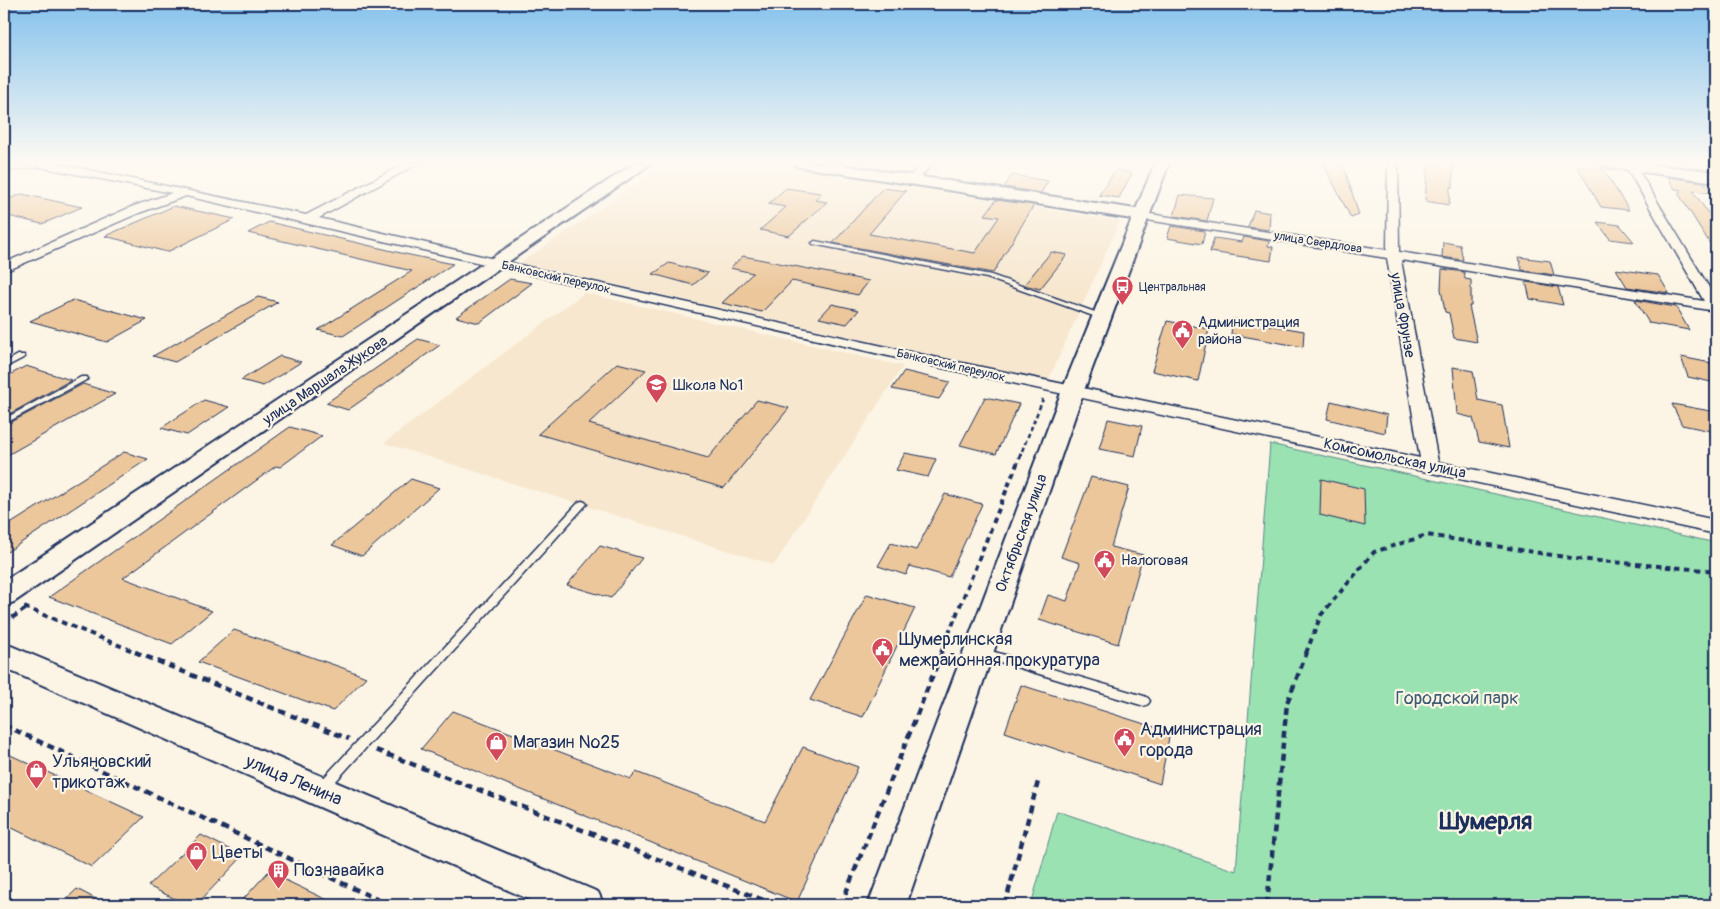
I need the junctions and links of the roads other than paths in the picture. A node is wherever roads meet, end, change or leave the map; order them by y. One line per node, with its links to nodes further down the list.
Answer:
1 (136, 205): 10 (street)
2 (148, 205): 10 (street)
3 (250, 205): 12 (street, Банковский переулок)
4 (334, 205): 12 (street)
5 (583, 205): 15 (street, улица Маршала Жукова)
6 (1078, 205): 11 (street, улица Свердлова)
7 (1145, 205): 11 (street, Октябрьская улица)
8 (1393, 205): 14 (street, улица Фрунзе)
9 (1655, 205): 17 (street)
10 (135, 210): 16 (street)
11 (1141, 215): 14 (street, улица Свердлова); 18 (street, Октябрьская улица)
12 (310, 218): 15 (street, Банковский переулок)
13 (815, 243): 18 (lane)
14 (1393, 254): 17 (street, улица Свердлова); 24 (street, улица Фрунзе)
15 (498, 264): 22 (street, Банковский переулок); 27 (street, улица Маршала Жукова)
16 (4, 268)
17 (1716, 308)
18 (1102, 316): 22 (street, Октябрьская улица)
19 (21, 357): 20 (lane)
20 (4, 366)
21 (84, 379): 23 (lane)
22 (1060, 390): 24 (street, Комсомольская улица); 28 (street, Октябрьская улица)
23 (4, 422)
24 (1430, 465): 26 (street, Комсомольская улица)
25 (582, 504): 31 (lane)
26 (1716, 527)
27 (12, 600)
28 (979, 651): 30 (lane); 33 (street, Октябрьская улица)
29 (4, 656): 31 (street, улица Ленина)
30 (1144, 701)
31 (319, 791): 32 (street, улица Ленина)
32 (585, 905)
33 (887, 905)

